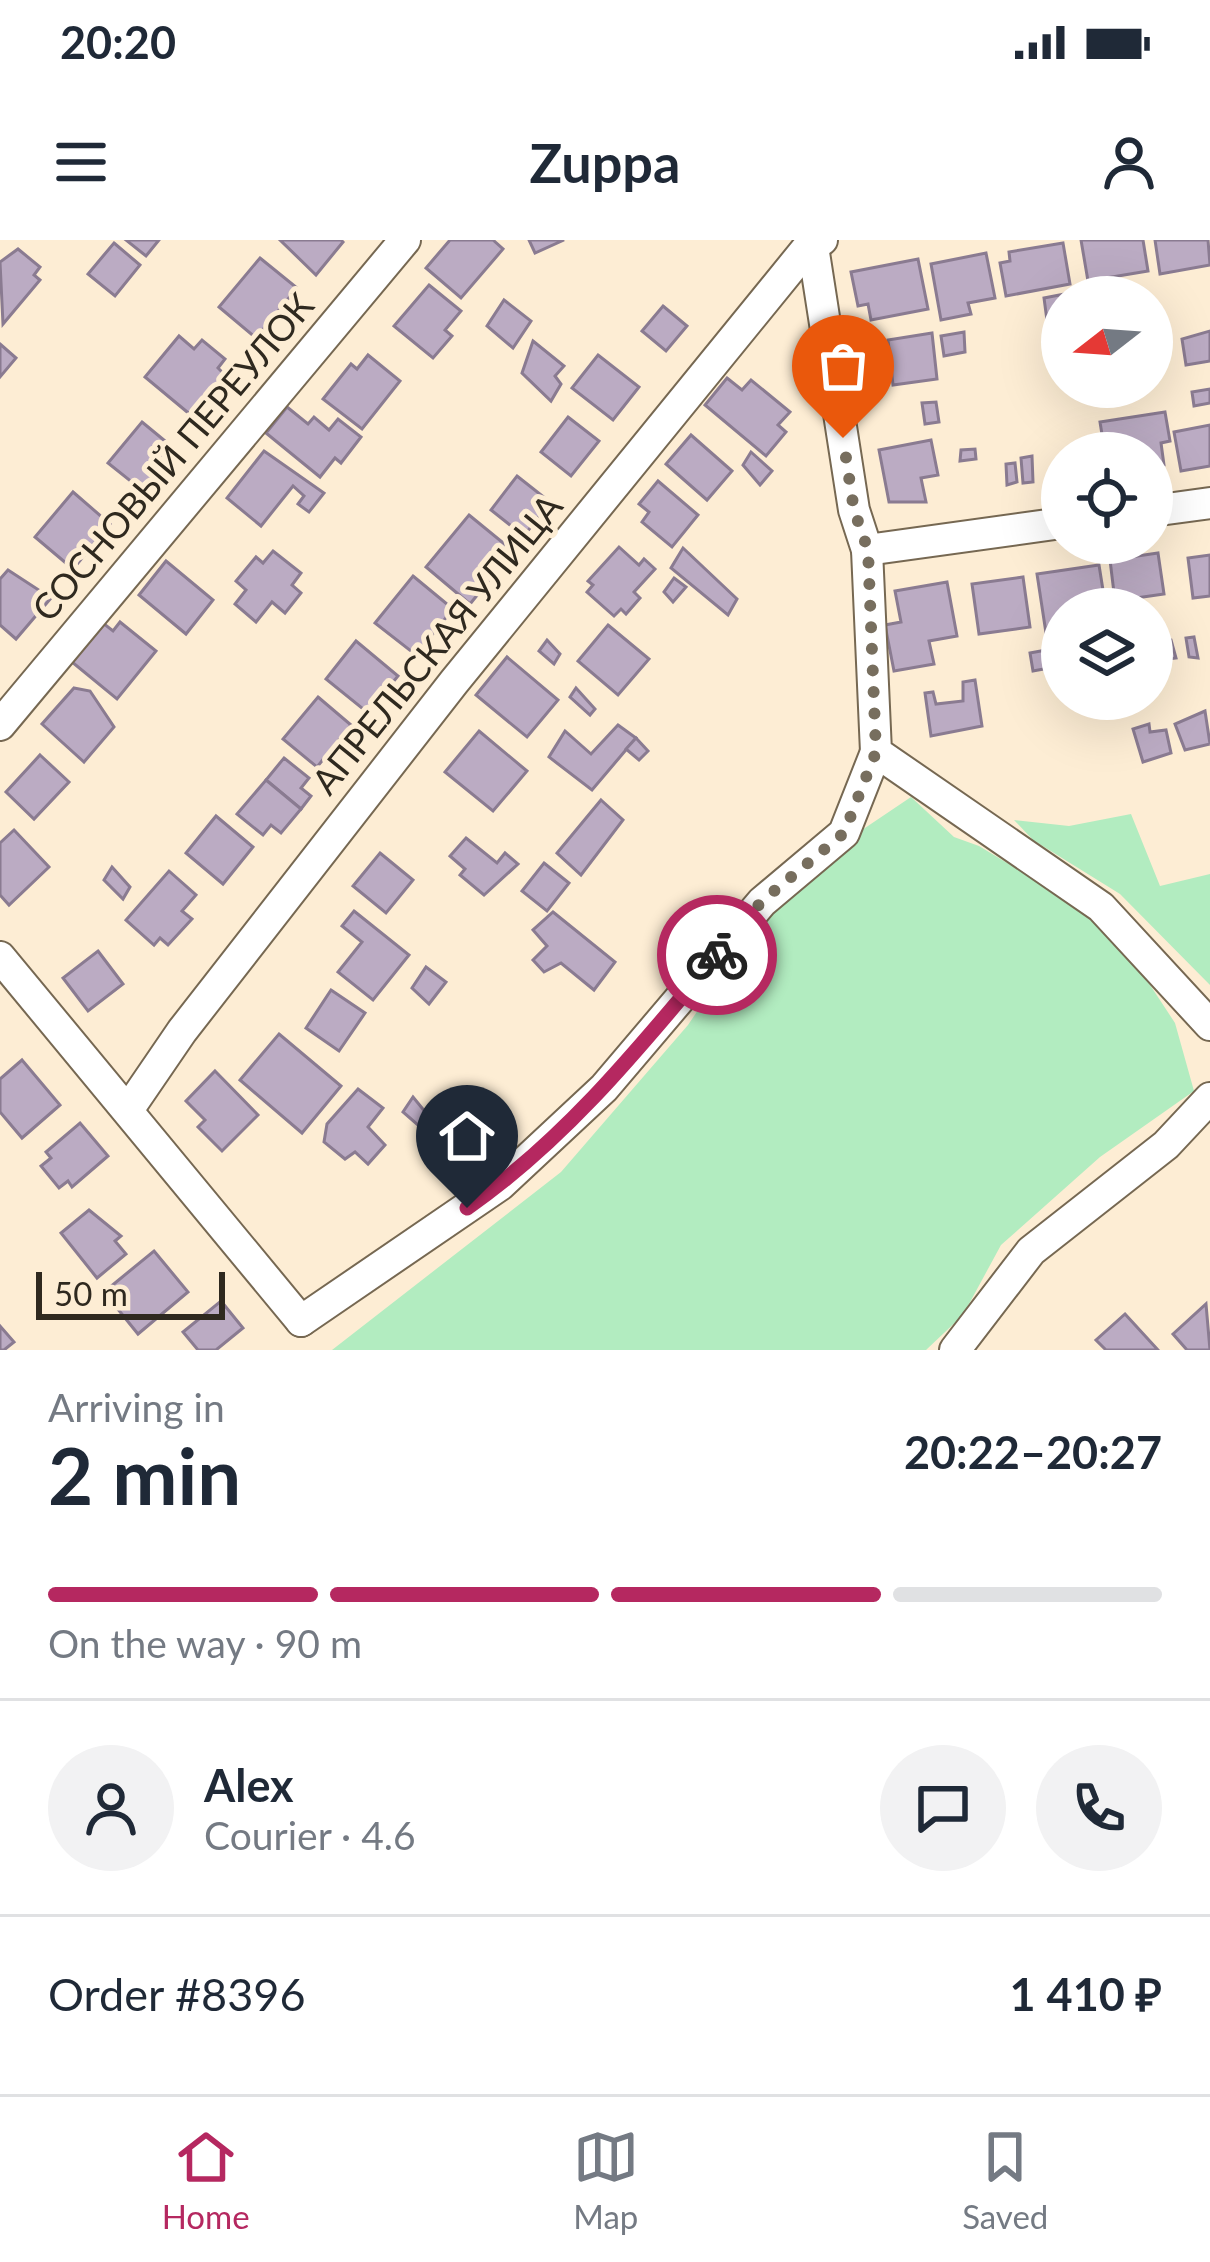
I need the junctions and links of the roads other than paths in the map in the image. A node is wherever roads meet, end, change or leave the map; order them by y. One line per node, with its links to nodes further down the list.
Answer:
1 (405, 240): 8 (street, СОСНОВЫЙ ПЕРЕУЛОК)
2 (822, 240): 3 (street)
3 (813, 241): 7 (street); 13 (street, АПРЕЛЬСКАЯ УЛИЦА)
4 (1210, 503): 5 (street)
5 (1173, 508)
6 (1041, 527): 7 (street)
7 (868, 550): 9 (street)
8 (0, 725)
9 (876, 752): 11 (street); 14 (street)
10 (0, 957): 13 (street)
11 (1210, 1024)
12 (1210, 1098): 15 (street)
13 (128, 1110): 14 (street)
14 (302, 1336)
15 (962, 1348)

